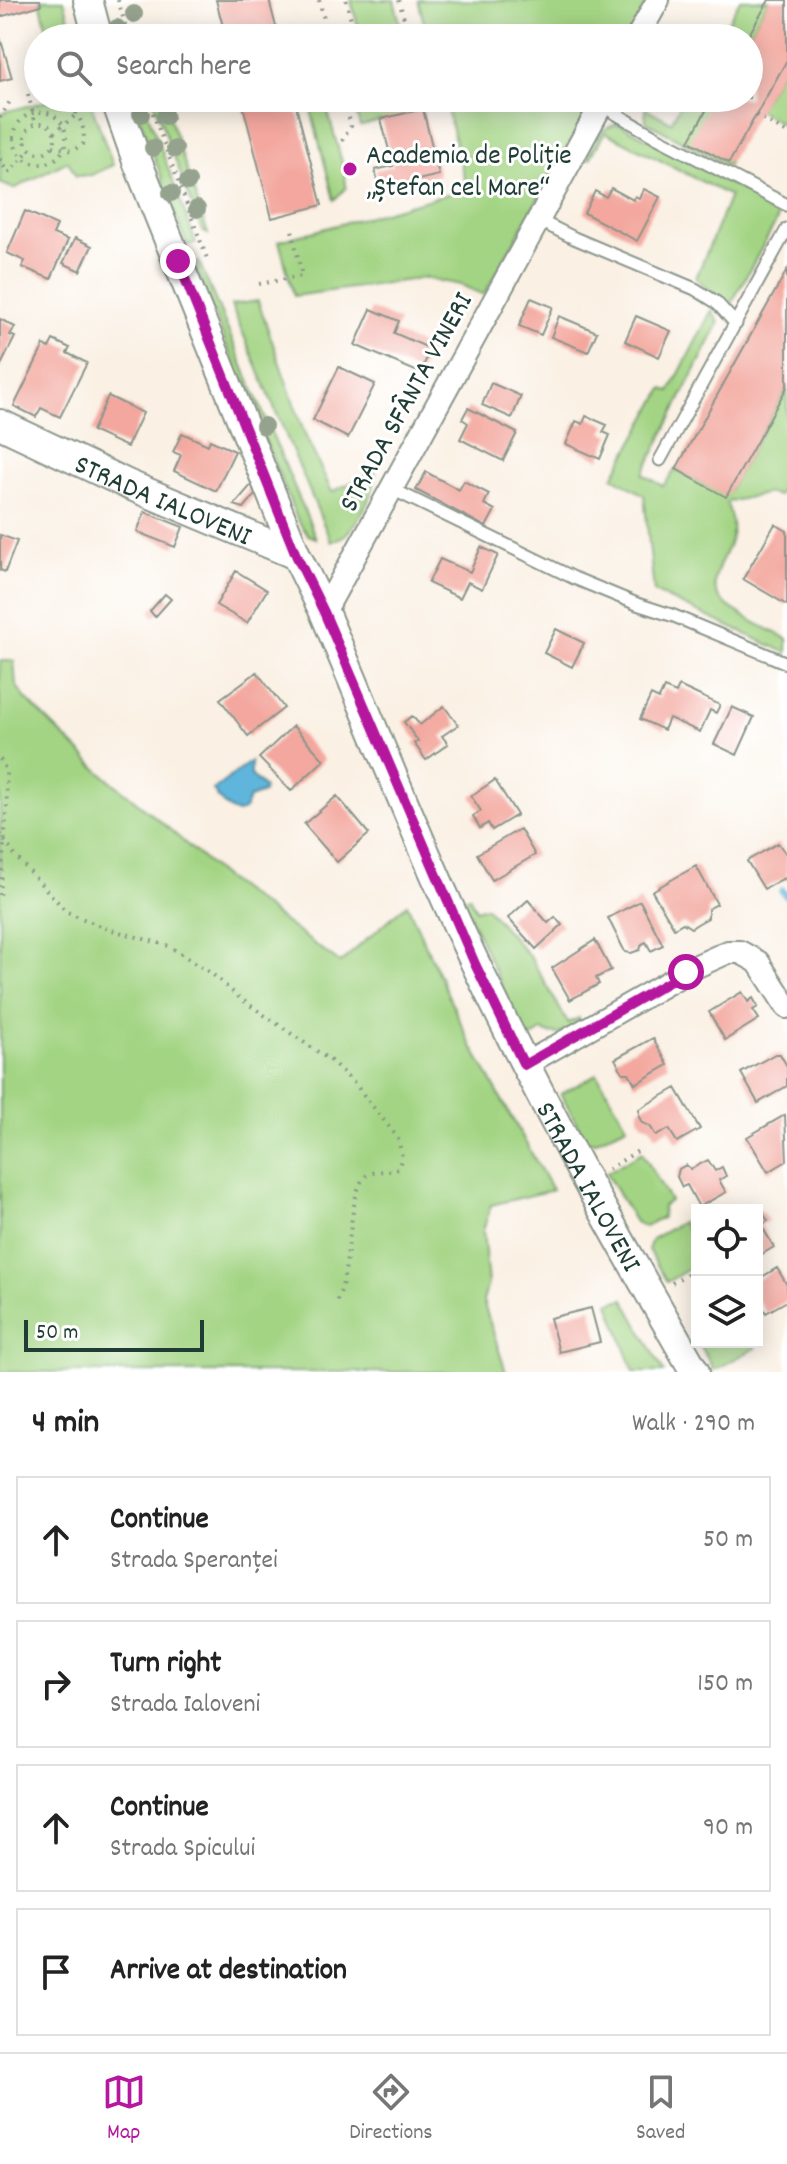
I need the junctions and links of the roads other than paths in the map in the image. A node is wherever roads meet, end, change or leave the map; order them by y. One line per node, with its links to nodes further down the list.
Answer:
1 (88, 0): 3 (street)
2 (658, 0): 4 (street)
3 (94, 24)
4 (645, 24)
5 (120, 112): 15 (street)
6 (597, 112): 9 (street, STRADA SFÂNTA VINERI)
7 (621, 112): 8 (lane)
8 (787, 205)
9 (538, 220): 11 (lane); 14 (street, STRADA SFÂNTA VINERI)
10 (787, 229): 11 (lane)
11 (736, 324): 13 (lane)
12 (0, 424): 15 (street, STRADA IALOVENI)
13 (660, 460)
14 (390, 488): 16 (street, STRADA SFÂNTA VINERI); 17 (lane)
15 (296, 555): 16 (street, STRADA IALOVENI)
16 (324, 612): 19 (street, STRADA IALOVENI)
17 (787, 663)
18 (787, 1007): 19 (street)
19 (524, 1065): 20 (street, STRADA IALOVENI)
20 (689, 1369)

